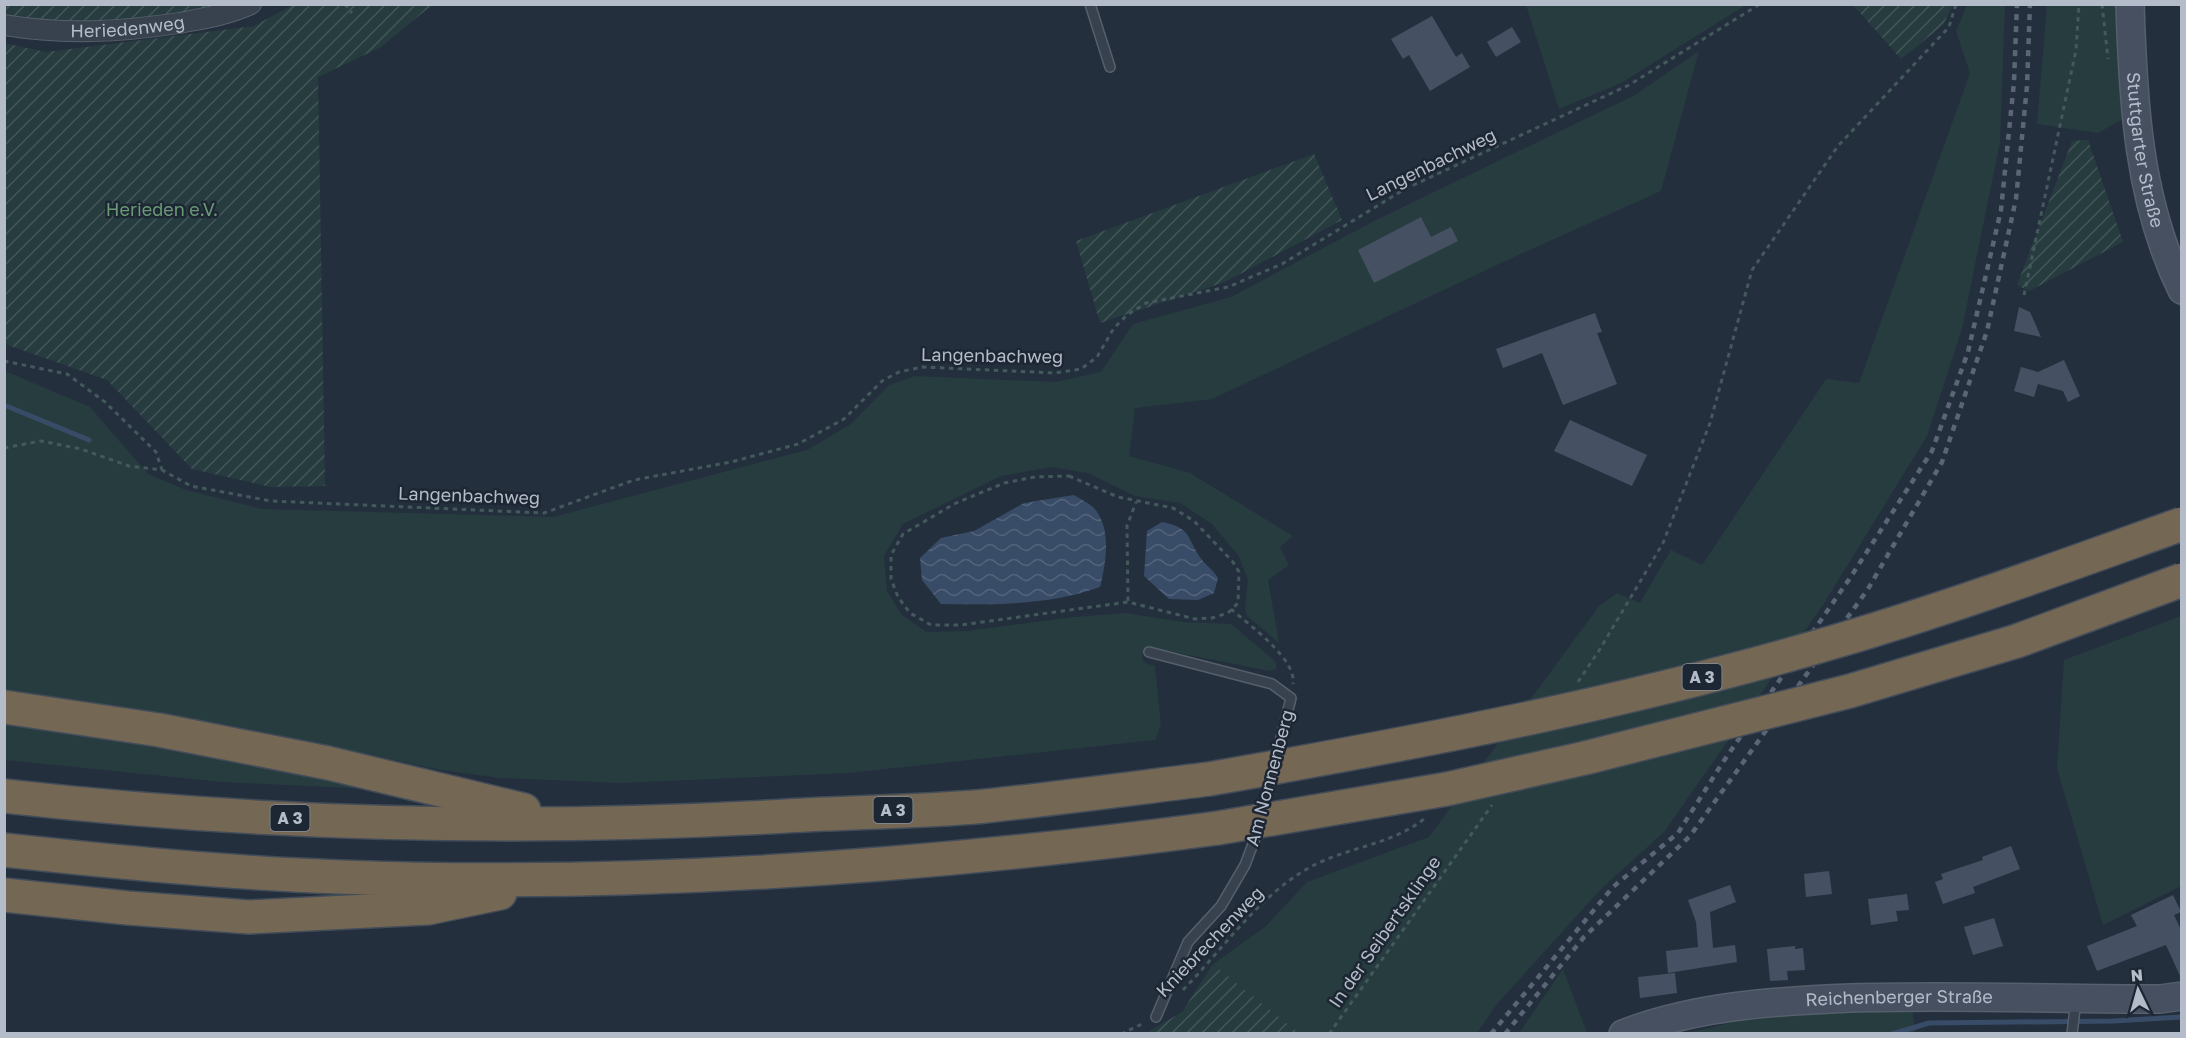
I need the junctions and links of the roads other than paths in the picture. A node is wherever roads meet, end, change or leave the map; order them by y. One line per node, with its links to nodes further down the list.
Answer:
1 (250, 4): 4 (street, Heriedenweg)
2 (1090, 4): 5 (lane)
3 (2130, 4): 6 (main road, Stuttgarter Straße)
4 (4, 25)
5 (1110, 67)
6 (2172, 278)
7 (2181, 524): 12 (highway, A 3, bridge)
8 (2181, 580): 14 (highway, bridge)
9 (1149, 652): 18 (lane, Am Nonnenberg)
10 (4, 707): 12 (highway)
11 (4, 796): 12 (highway, A 3)
12 (576, 823)
13 (4, 850): 14 (highway)
14 (572, 879): 15 (highway)
15 (4, 895)
16 (2181, 996): 17 (main road, Reichenberger Straße)
17 (2076, 1004): 19 (main road, Reichenberger Straße); 20 (lane)
18 (1156, 1017)
19 (1623, 1034)
20 (2072, 1034)

